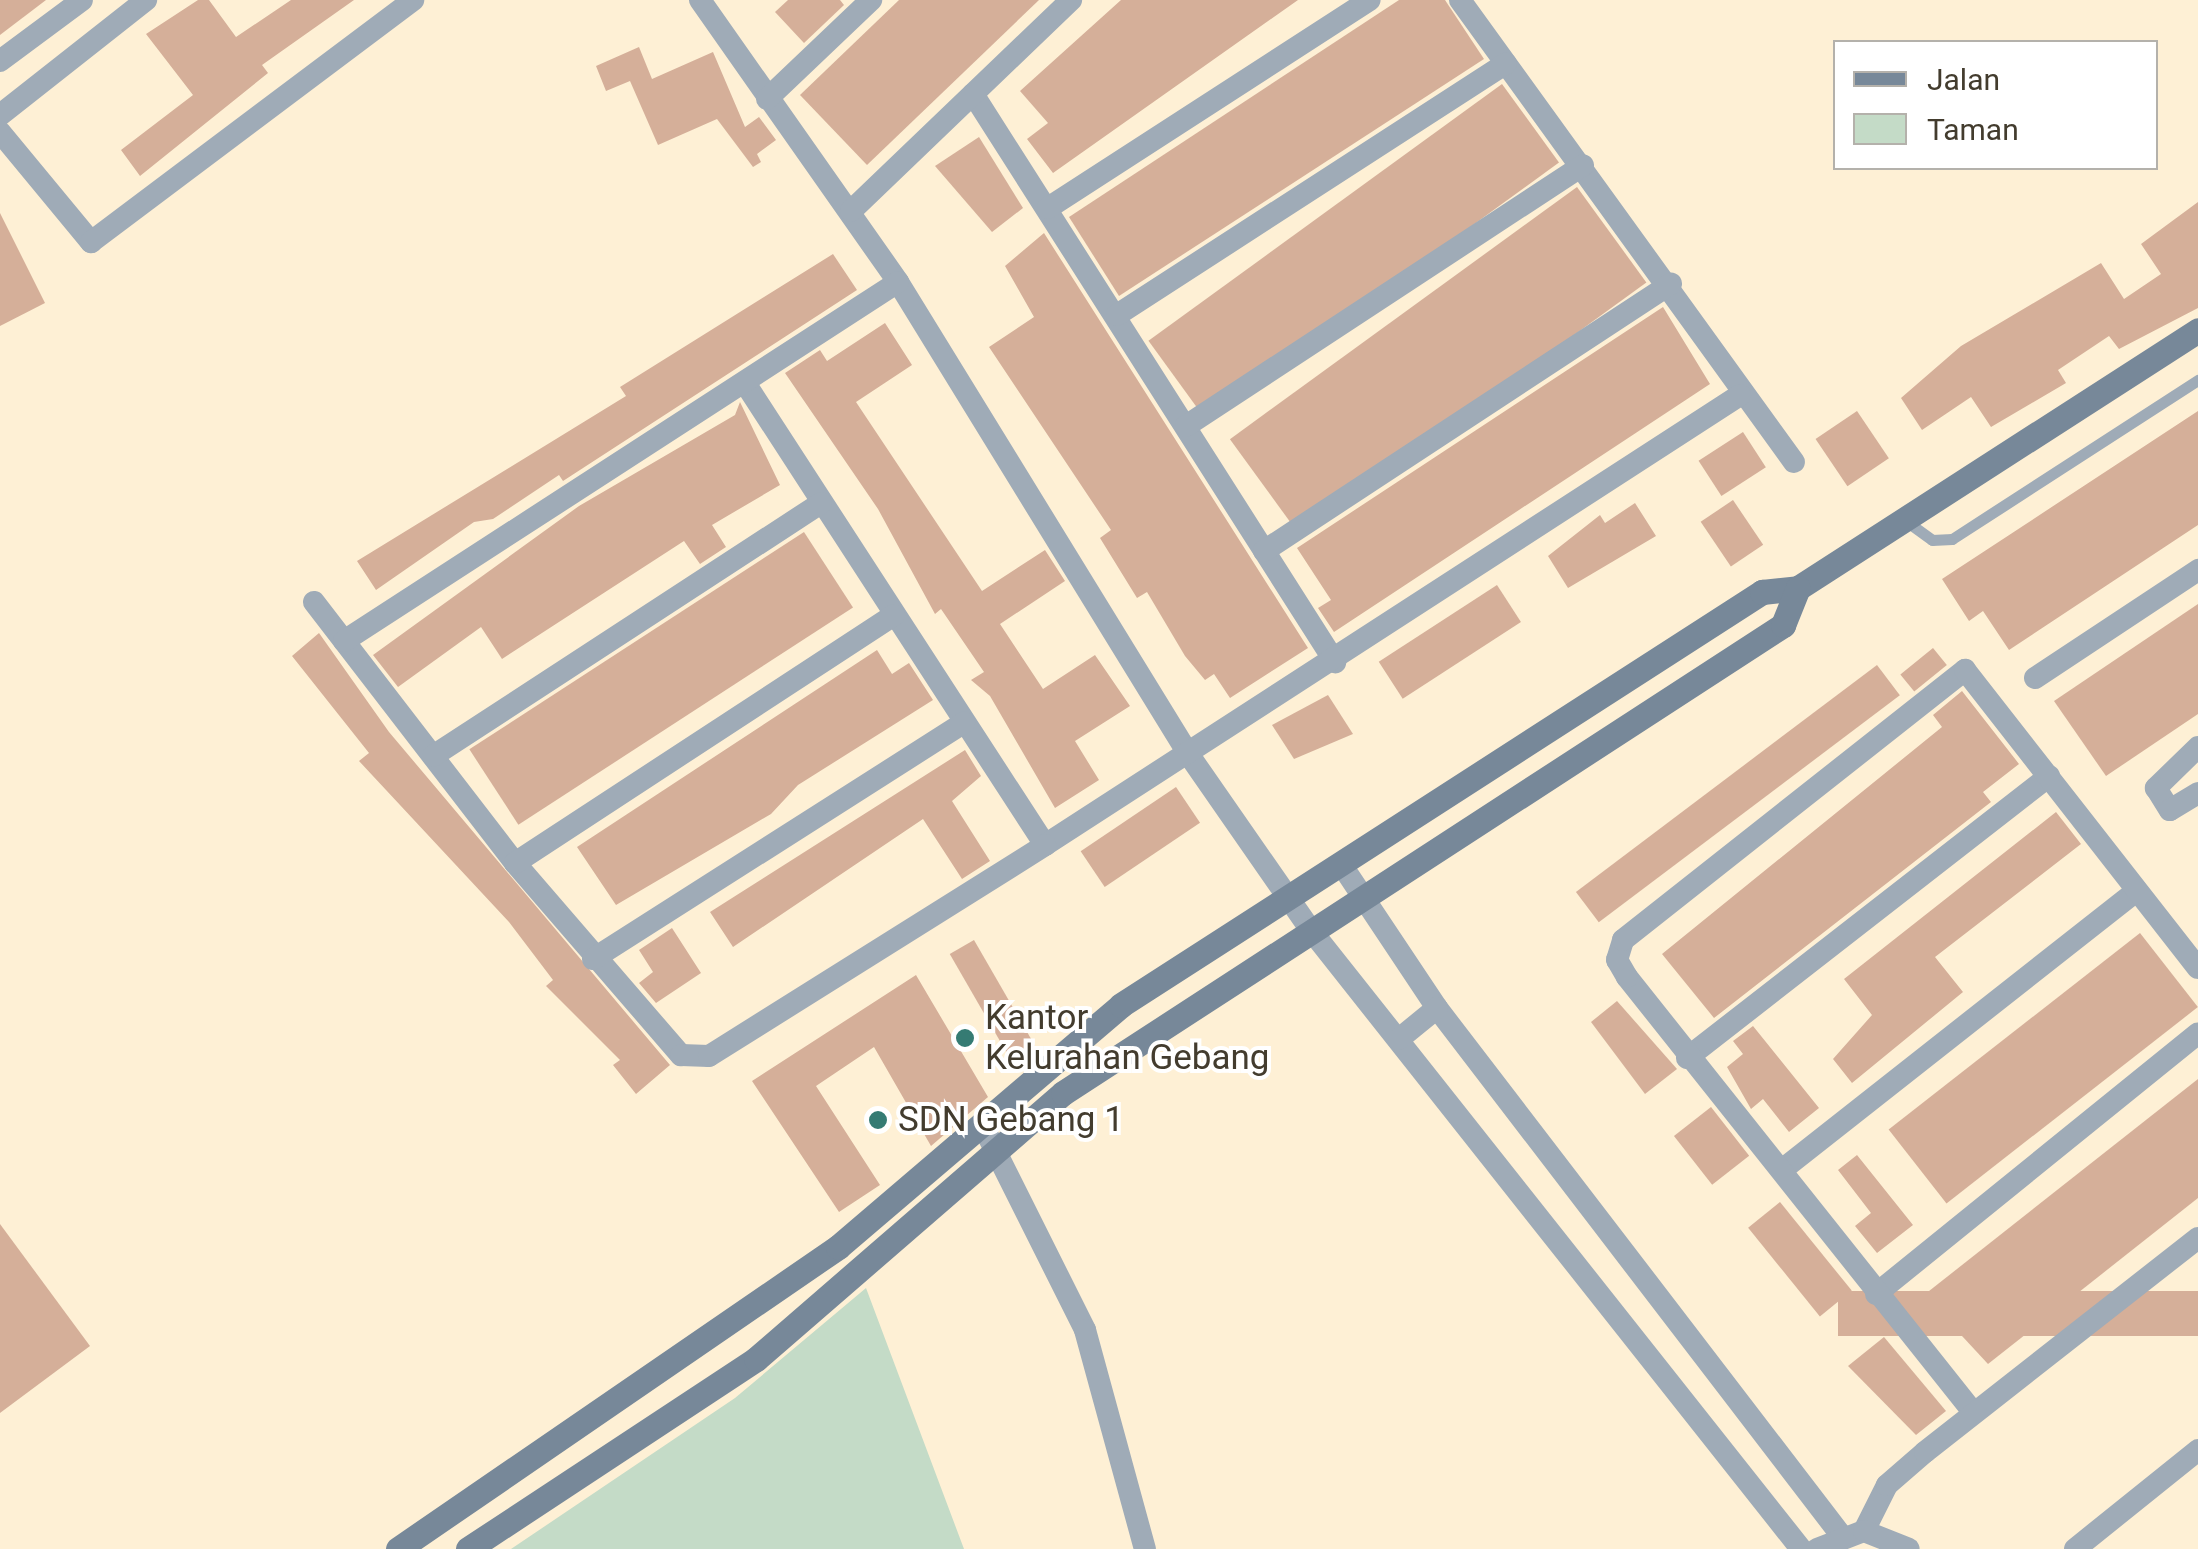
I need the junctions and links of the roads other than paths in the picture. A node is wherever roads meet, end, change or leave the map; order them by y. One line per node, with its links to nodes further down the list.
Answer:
1 (82, 0): 9 (street)
2 (146, 0): 13 (street)
3 (413, 0): 14 (street)
4 (700, 0): 12 (street)
5 (871, 0): 12 (street)
6 (1071, 0): 11 (street)
7 (1370, 0): 16 (street)
8 (1460, 0): 10 (street)
9 (0, 60)
10 (1506, 63): 15 (street); 20 (street)
11 (974, 94): 16 (street); 17 (street)
12 (767, 99): 17 (street)
13 (0, 115)
14 (4, 148)
15 (1583, 166): 19 (street); 25 (street)
16 (1048, 208): 20 (street)
17 (850, 211): 18 (street)
18 (898, 282): 23 (street); 39 (street)
19 (1671, 284): 24 (street); 29 (street)
20 (1117, 315): 25 (street)
21 (2198, 330): 28 (street)
22 (2198, 380): 28 (lane)
23 (745, 383): 27 (street); 34 (street)
24 (1740, 395): 26 (street); 35 (street)
25 (1186, 426): 29 (street)
26 (1794, 462)
27 (821, 502): 33 (street); 40 (street)
28 (1906, 521): 31 (street)
29 (1264, 550): 35 (street)
30 (2198, 570): 36 (street)
31 (1798, 588): 45 (street); 47 (street)
32 (314, 602): 34 (street)
33 (894, 615): 37 (street); 44 (street)
34 (344, 641): 40 (street)
35 (1335, 662): 39 (street)
36 (2035, 678)
37 (964, 722): 43 (street); 50 (street)
38 (2198, 747): 42 (street)
39 (1189, 754): 43 (street); 48 (street)
40 (433, 756): 44 (street)
41 (2049, 776): 46 (street); 55 (street); 55 (street)
42 (2198, 793)
43 (1045, 845): 50 (street)
44 (514, 864): 50 (street)
45 (1344, 868): 47 (street); 48 (street)
46 (2136, 890): 51 (street); 58 (street)
47 (1361, 896): 49 (street); 52 (street)
48 (1288, 899): 49 (street); 56 (street)
49 (1310, 929): 54 (street); 57 (street)
50 (594, 959)
51 (2198, 968)
52 (1437, 1008): 54 (street); 66 (street)
53 (2198, 1033): 60 (street)
54 (1399, 1039): 70 (street)
55 (1687, 1058): 58 (street)
56 (984, 1126): 57 (street); 62 (street)
57 (998, 1151): 64 (street); 69 (street)
58 (1783, 1169): 60 (street)
59 (2198, 1238): 61 (street)
60 (1876, 1294): 61 (street)
61 (1973, 1412): 65 (street)
62 (574, 1433): 64 (street); 67 (street)
63 (2198, 1450): 73 (street)
64 (597, 1464): 68 (street)
65 (1864, 1531): 66 (street); 72 (street)
66 (1840, 1535): 71 (street)
67 (398, 1549)
68 (468, 1549)
69 (1145, 1549)
70 (1801, 1549)
71 (1817, 1549)
72 (1909, 1549)
73 (2075, 1549)

